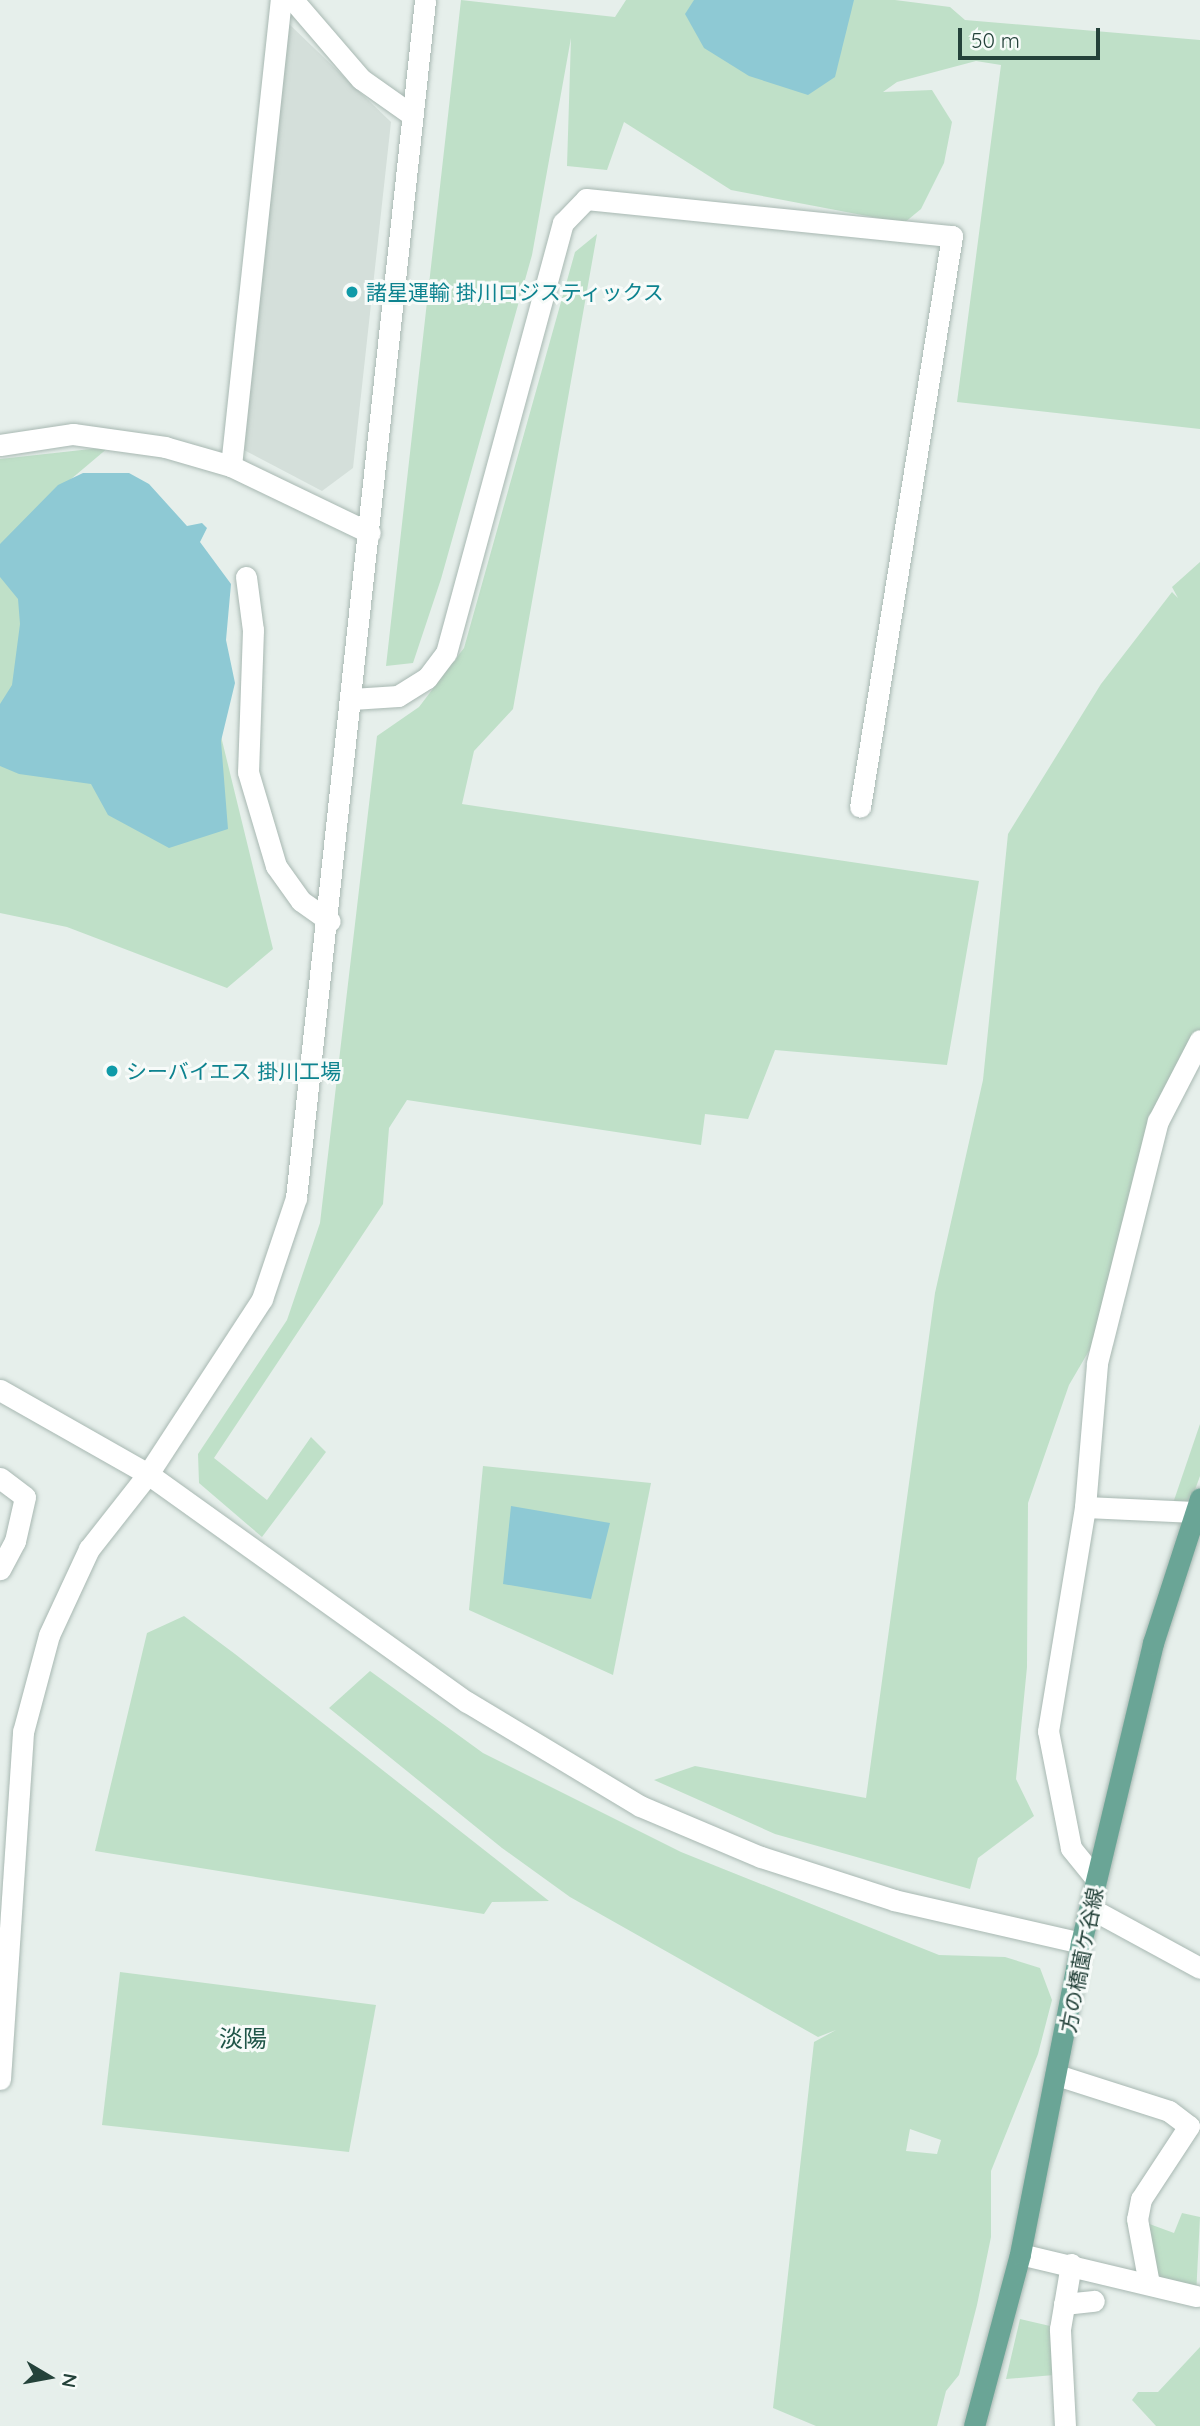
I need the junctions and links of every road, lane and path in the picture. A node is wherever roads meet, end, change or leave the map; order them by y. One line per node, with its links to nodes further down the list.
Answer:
1 (281, 0): 6 (street)
2 (293, 0): 4 (street)
3 (425, 0): 4 (street)
4 (412, 115): 7 (street)
5 (0, 445): 6 (street)
6 (232, 466): 7 (street)
7 (370, 533): 9 (street)
8 (246, 577): 11 (street)
9 (352, 699): 10 (street); 11 (street)
10 (860, 807)
11 (330, 921): 14 (street)
12 (1200, 1040): 17 (street)
13 (0, 1390): 14 (street)
14 (148, 1474): 21 (street); 24 (street)
15 (0, 1478): 18 (street)
16 (1198, 1504): 17 (street); 19 (main road, 方の橋薗ケ谷線)
17 (1085, 1507): 19 (street)
18 (0, 1569)
19 (1096, 1879): 20 (main road, 方の橋薗ケ谷線)
20 (1090, 1908): 21 (main road, 方の橋薗ケ谷線); 22 (street)
21 (1081, 1943): 23 (main road, 方の橋薗ケ谷線)
22 (1200, 1968)
23 (1060, 2076): 25 (main road, 方の橋薗ケ谷線); 27 (street)
24 (0, 2079)
25 (1020, 2254): 26 (street); 31 (main road, 方の橋薗ケ谷線)
26 (1071, 2264): 27 (street); 30 (street)
27 (1149, 2284): 28 (street)
28 (1196, 2296)
29 (1094, 2301): 30 (street)
30 (1064, 2304): 32 (street)
31 (974, 2426)
32 (1065, 2426)

